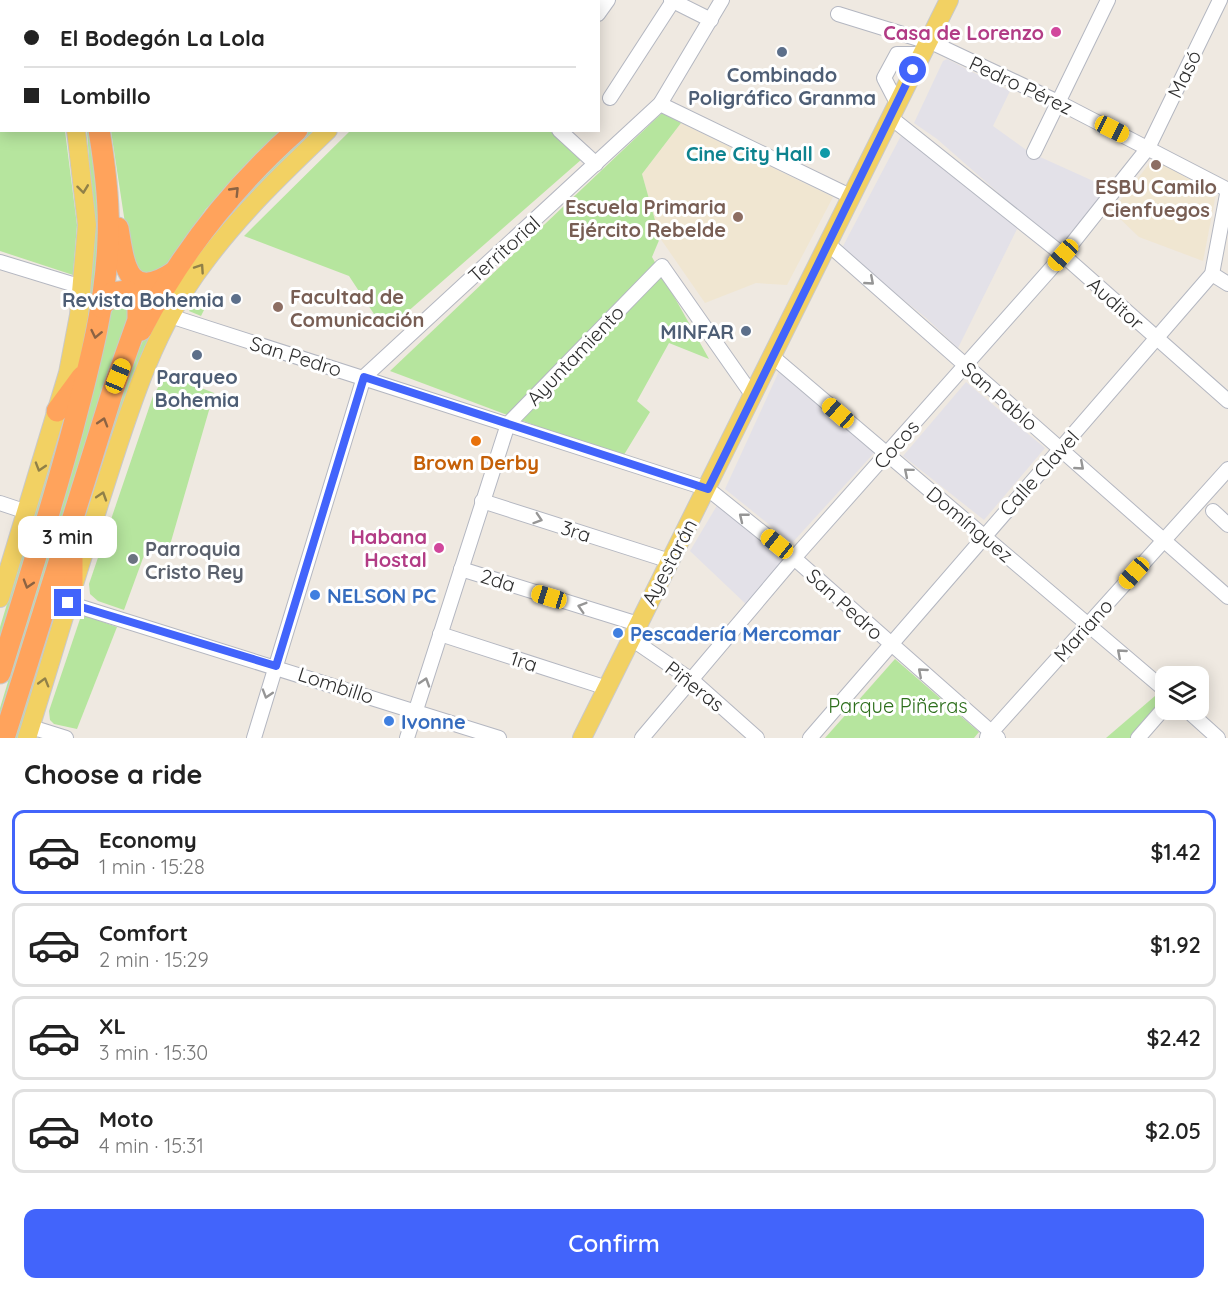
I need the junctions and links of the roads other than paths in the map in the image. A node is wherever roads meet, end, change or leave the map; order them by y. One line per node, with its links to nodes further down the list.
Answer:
1 (722, 0): 7 (street, Territorial)
2 (949, 0): 8 (main road, Ayestarán)
3 (1108, 0): 10 (street)
4 (1220, 0): 18 (street, Masó)
5 (672, 1): 7 (street); 9 (street)
6 (838, 14): 8 (street, Pedro Pérez)
7 (711, 20): 11 (street, Territorial)
8 (924, 48): 10 (street, Pedro Pérez); 12 (main road, Ayestarán)
9 (610, 98)
10 (1058, 102): 18 (street, Pedro Pérez); 19 (street)
11 (660, 104): 20 (street, Territorial); 23 (street)
12 (894, 110): 23 (main road, Ayestarán); 25 (street, Auditor)
13 (76, 132): 30 (main road, one-way to 30)
14 (99, 132): 21 (highway)
15 (326, 132): 32 (main road, one-way to 15)
16 (562, 132): 20 (street)
17 (293, 133): 27 (highway, one-way to 17)
18 (1148, 147): 22 (street, Pedro Pérez); 25 (street, Cocos)
19 (1034, 152)
20 (596, 164): 38 (street, Territorial)
21 (105, 171): 27 (highway); 31 (highway)
22 (1228, 190): 28 (street, Calle Clavel)
23 (850, 196): 24 (main road, Ayestarán)
24 (827, 243): 34 (main road, Ayestarán); 36 (street, San Pablo, one-way to 36)
25 (1063, 255): 33 (street, Auditor); 36 (street, Cocos)
26 (0, 262): 30 (street)
27 (174, 272): 35 (highway)
28 (1212, 274): 29 (street); 33 (street, Calle Clavel)
29 (1228, 284)
30 (82, 287): 41 (main road)
31 (101, 307): 35 (highway); 37 (highway, one-way to 37)
32 (170, 316): 38 (street, San Pedro); 60 (main road, one-way to 32)
33 (1157, 341): 40 (street, Auditor); 43 (street, Calle Clavel)
34 (773, 357): 39 (main road, Ayestarán); 44 (street, Domínguez)
35 (124, 363): 51 (highway, one-way to 35)
36 (965, 365): 43 (street, San Pablo); 44 (street, Cocos)
37 (89, 366): 41 (highway); 66 (highway, one-way to 66)
38 (364, 377): 42 (street, San Pedro); 65 (street)
39 (753, 396): 42 (street, Ayuntamiento); 46 (main road, Ayestarán)
40 (1228, 401)
41 (57, 411): 50 (main road, one-way to 50)
42 (508, 424): 46 (street, San Pedro); 47 (street, Ayuntamiento)
43 (1060, 449): 53 (street, Calle Clavel); 54 (street, San Pablo, one-way to 54)
44 (887, 454): 53 (street, Domínguez, one-way to 44); 55 (street, Cocos)
45 (1228, 469): 54 (street, Mariano)
46 (708, 489): 55 (street, San Pedro, one-way to 46); 56 (main road, Ayestarán)
47 (482, 501): 56 (street, 3ra, one-way to 56); 57 (street, Ayuntamiento)
48 (0, 503): 50 (street)
49 (1213, 511): 52 (street)
50 (27, 512): 58 (main road)
51 (73, 519): 60 (highway); 75 (highway)
52 (1228, 525)
53 (984, 535): 61 (street, Domínguez); 64 (street, Calle Clavel)
54 (1164, 539): 59 (street, San Pablo); 61 (street, Mariano)
55 (794, 558): 64 (street, San Pedro); 67 (street, Cocos)
56 (670, 561): 62 (main road, Ayestarán)
57 (461, 569): 62 (street, 2da, one-way to 57); 63 (street, Ayuntamiento)
58 (1, 590)
59 (1228, 597)
60 (70, 598): 65 (street, Lombillo); 73 (main road, one-way to 60)
61 (1088, 624): 68 (street, Domínguez, one-way to 61); 74 (street, Mariano)
62 (634, 631): 67 (street, Piñeras); 69 (main road, Ayestarán)
63 (440, 634): 69 (street, 1ra); 70 (street, Ayuntamiento, one-way to 63)
64 (892, 646): 74 (street, San Pedro, one-way to 64); 83 (street, Calle Clavel)
65 (276, 666): 70 (street, Lombillo); 77 (street, one-way to 77)
66 (0, 673)
67 (693, 681): 81 (street, Cocos); 82 (street, Piñeras)
68 (1155, 682)
69 (607, 688): 80 (main road, Ayestarán)
70 (416, 710): 78 (street, Ayuntamiento); 79 (street, Lombillo)
71 (1155, 718): 84 (street)
72 (1197, 720): 85 (street)
73 (29, 732): 76 (street)
74 (992, 736)
75 (4, 738)
76 (66, 738)
77 (254, 738)
78 (407, 738)
79 (499, 738)
80 (582, 738)
81 (642, 738)
82 (757, 738)
83 (810, 738)
84 (1138, 738)
85 (1218, 738)

